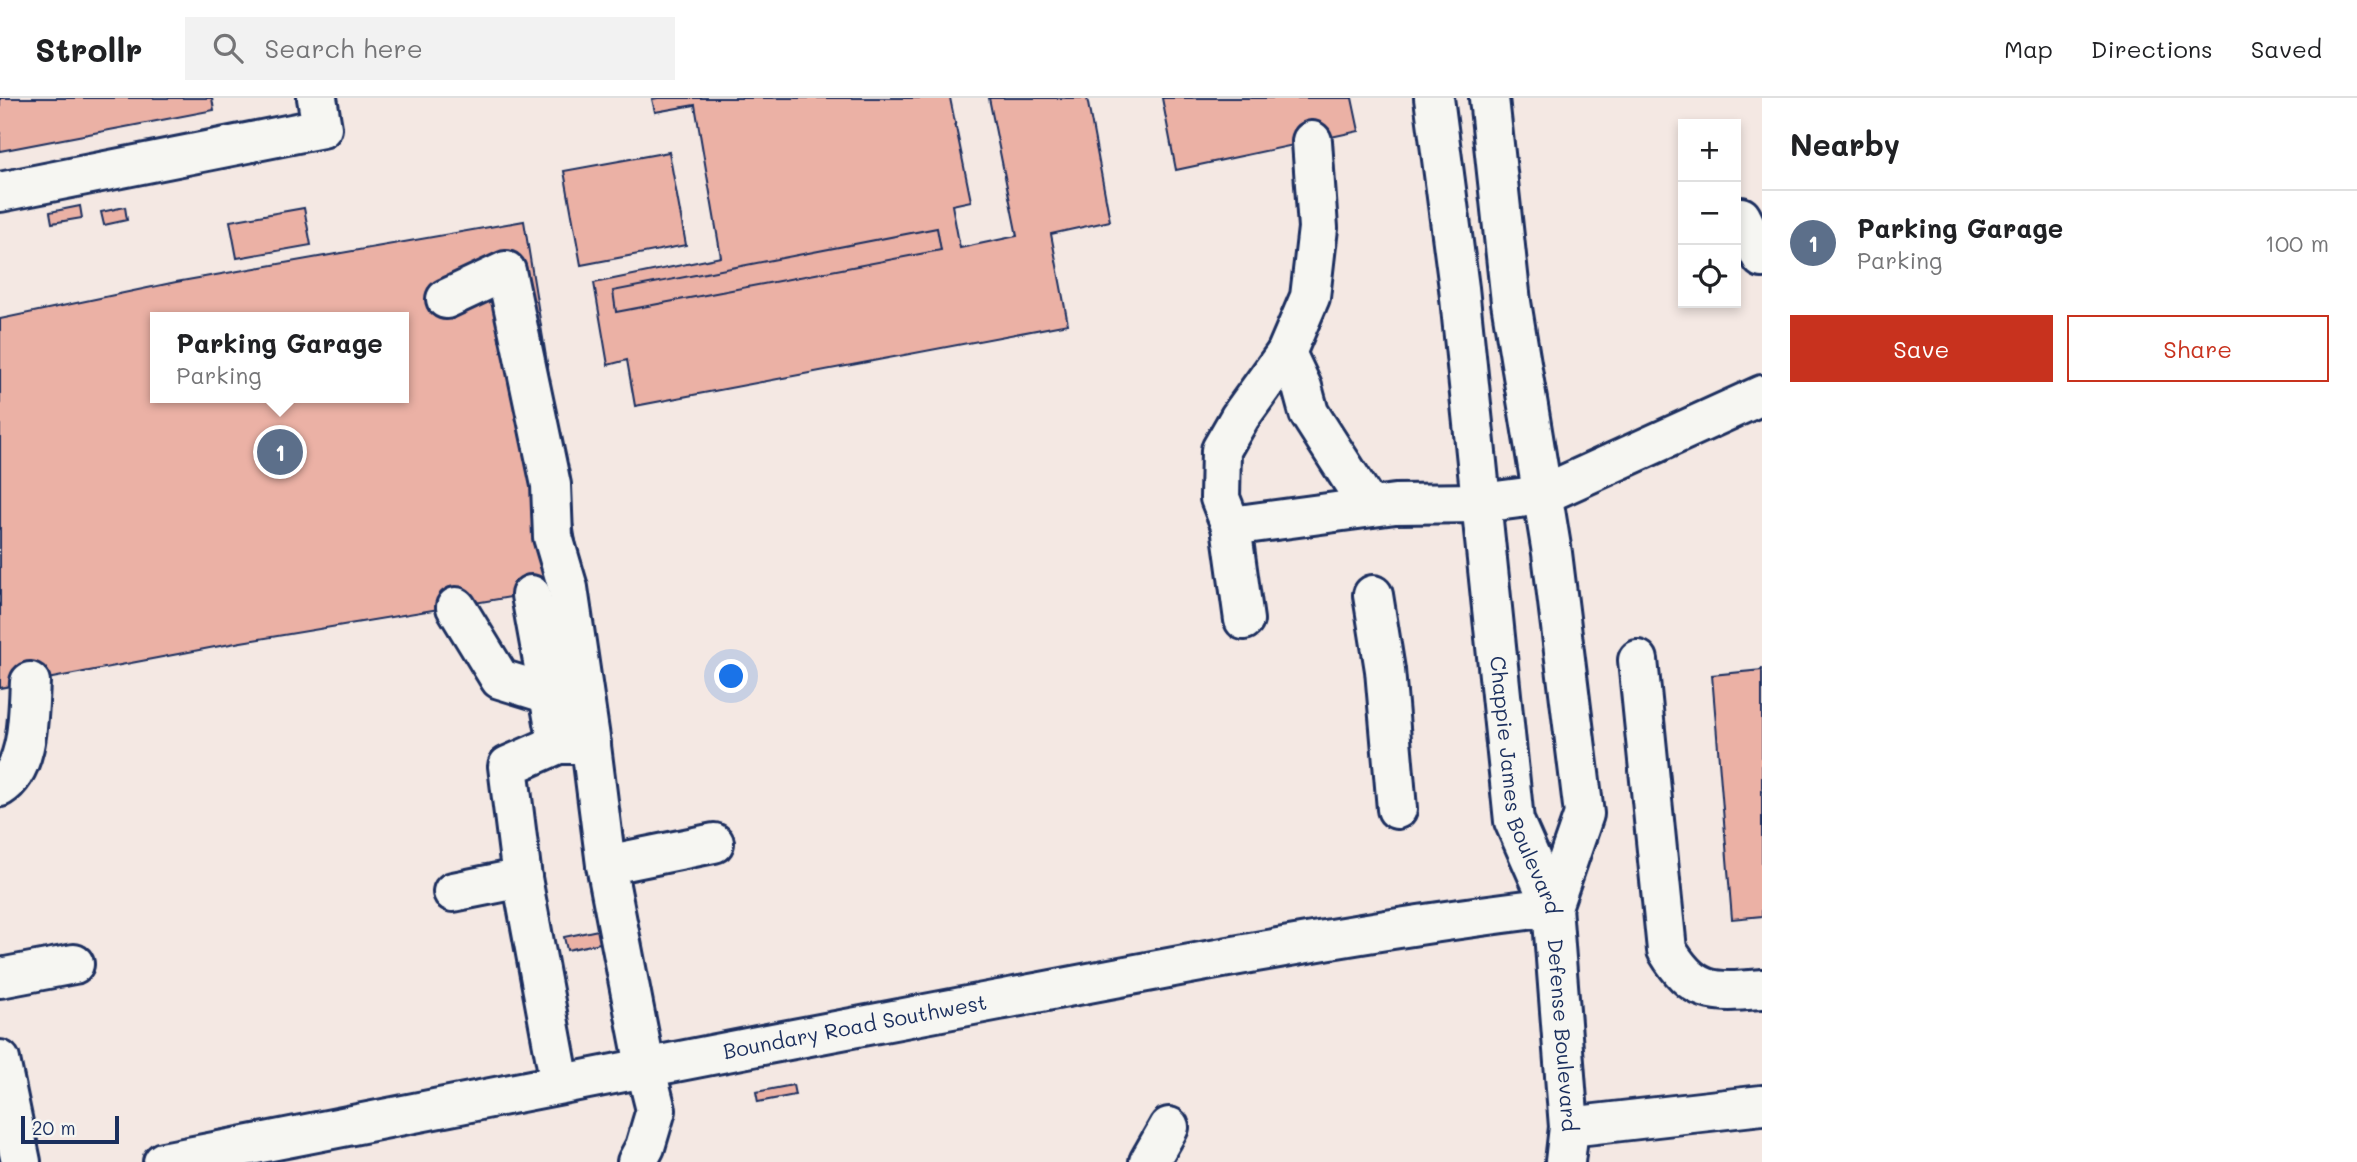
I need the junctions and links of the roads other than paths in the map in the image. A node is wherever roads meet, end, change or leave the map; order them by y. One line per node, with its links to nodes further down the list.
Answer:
1 (317, 98): 5 (street)
2 (1434, 98): 12 (street, Chappie James Boulevard)
3 (1489, 98): 11 (street, Chappie James Boulevard)
4 (1312, 141): 9 (street)
5 (0, 192)
6 (1741, 217): 7 (street)
7 (1762, 258)
8 (446, 299): 22 (street)
9 (1286, 353): 13 (street); 14 (street)
10 (1762, 395): 11 (street)
11 (1542, 495): 12 (street); 29 (street, Chappie James Boulevard)
12 (1481, 503): 13 (street); 29 (street, Chappie James Boulevard)
13 (1368, 507): 14 (street)
14 (1231, 526): 18 (street)
15 (531, 595): 21 (street)
16 (1373, 595): 24 (street)
17 (456, 607): 21 (street)
18 (1244, 620)
19 (1638, 660): 32 (street)
20 (30, 682): 23 (street)
21 (549, 694): 22 (street)
22 (574, 744): 26 (street); 27 (street)
23 (0, 787)
24 (1397, 809)
25 (714, 844): 26 (street)
26 (606, 865): 34 (street)
27 (522, 878): 28 (street); 35 (street)
28 (453, 892)
29 (1552, 907): 34 (street, Boundary Road Southwest); 38 (street, Defense Boulevard)
30 (74, 964): 31 (street)
31 (0, 978)
32 (1762, 989)
33 (0, 1060): 40 (street)
34 (645, 1066): 35 (street, Boundary Road Southwest); 42 (street)
35 (560, 1083): 39 (street, Boundary Road Southwest)
36 (1762, 1105): 38 (street)
37 (1168, 1127): 43 (street)
38 (1567, 1144)
39 (269, 1152): 41 (street, Boundary Road Southwest)
40 (21, 1162)
41 (163, 1162)
42 (637, 1162)
43 (1149, 1162)

